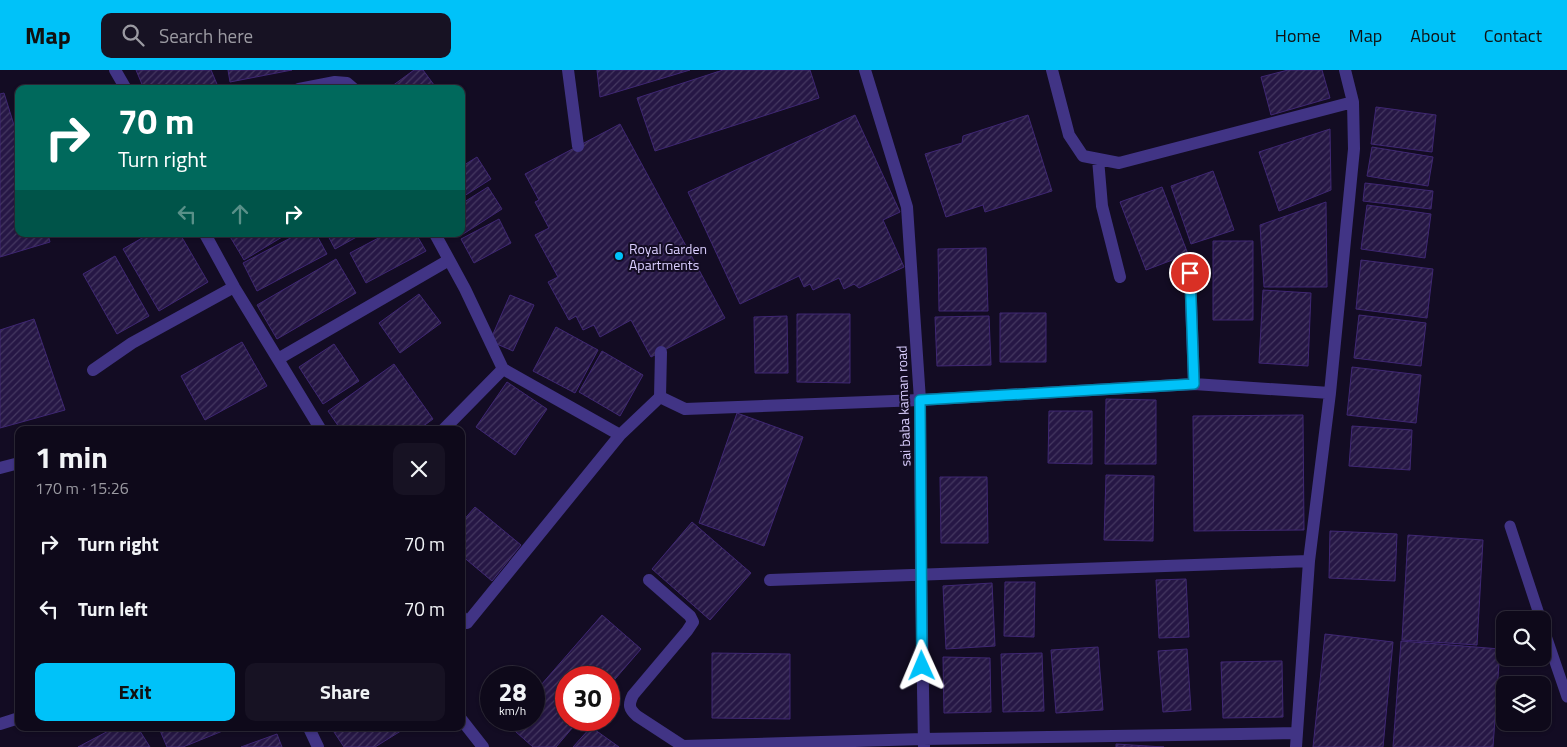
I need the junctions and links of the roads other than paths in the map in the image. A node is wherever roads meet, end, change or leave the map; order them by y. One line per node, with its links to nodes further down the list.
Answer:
1 (115, 70): 6 (street)
2 (568, 70): 10 (street)
3 (865, 70): 25 (street, sai baba kaman road)
4 (1052, 70): 11 (street)
5 (1345, 70): 9 (street)
6 (124, 85)
7 (320, 85): 8 (street)
8 (349, 85)
9 (1353, 102): 11 (street); 23 (street)
10 (578, 146)
11 (1098, 159): 16 (street)
12 (207, 237): 17 (street)
13 (437, 237): 14 (street)
14 (449, 260): 19 (street); 20 (street)
15 (1190, 273): 22 (street)
16 (1120, 278)
17 (234, 287): 19 (street); 21 (street)
18 (661, 352): 24 (street)
19 (278, 359): 26 (street)
20 (502, 369): 27 (street); 28 (street)
21 (93, 370)
22 (1194, 384): 23 (street); 25 (street)
23 (1330, 393): 32 (street)
24 (660, 397): 25 (street); 28 (street)
25 (920, 400): 33 (street, sai baba kaman road)
26 (318, 426)
27 (447, 426)
28 (620, 435): 37 (street)
29 (15, 464): 30 (street)
30 (0, 468)
31 (1510, 526): 36 (lane)
32 (1309, 561): 33 (street); 44 (street)
33 (921, 574): 35 (street); 45 (street, sai baba kaman road)
34 (649, 580): 46 (street)
35 (770, 580)
36 (1538, 611)
37 (465, 622)
38 (1551, 650): 39 (lane)
39 (1567, 697)
40 (15, 719): 41 (street)
41 (0, 724)
42 (465, 724): 48 (street)
43 (310, 731): 47 (street)
44 (1297, 733): 45 (street); 49 (street)
45 (924, 743): 46 (street)
46 (683, 746)
47 (318, 747)
48 (483, 747)
49 (1296, 747)

